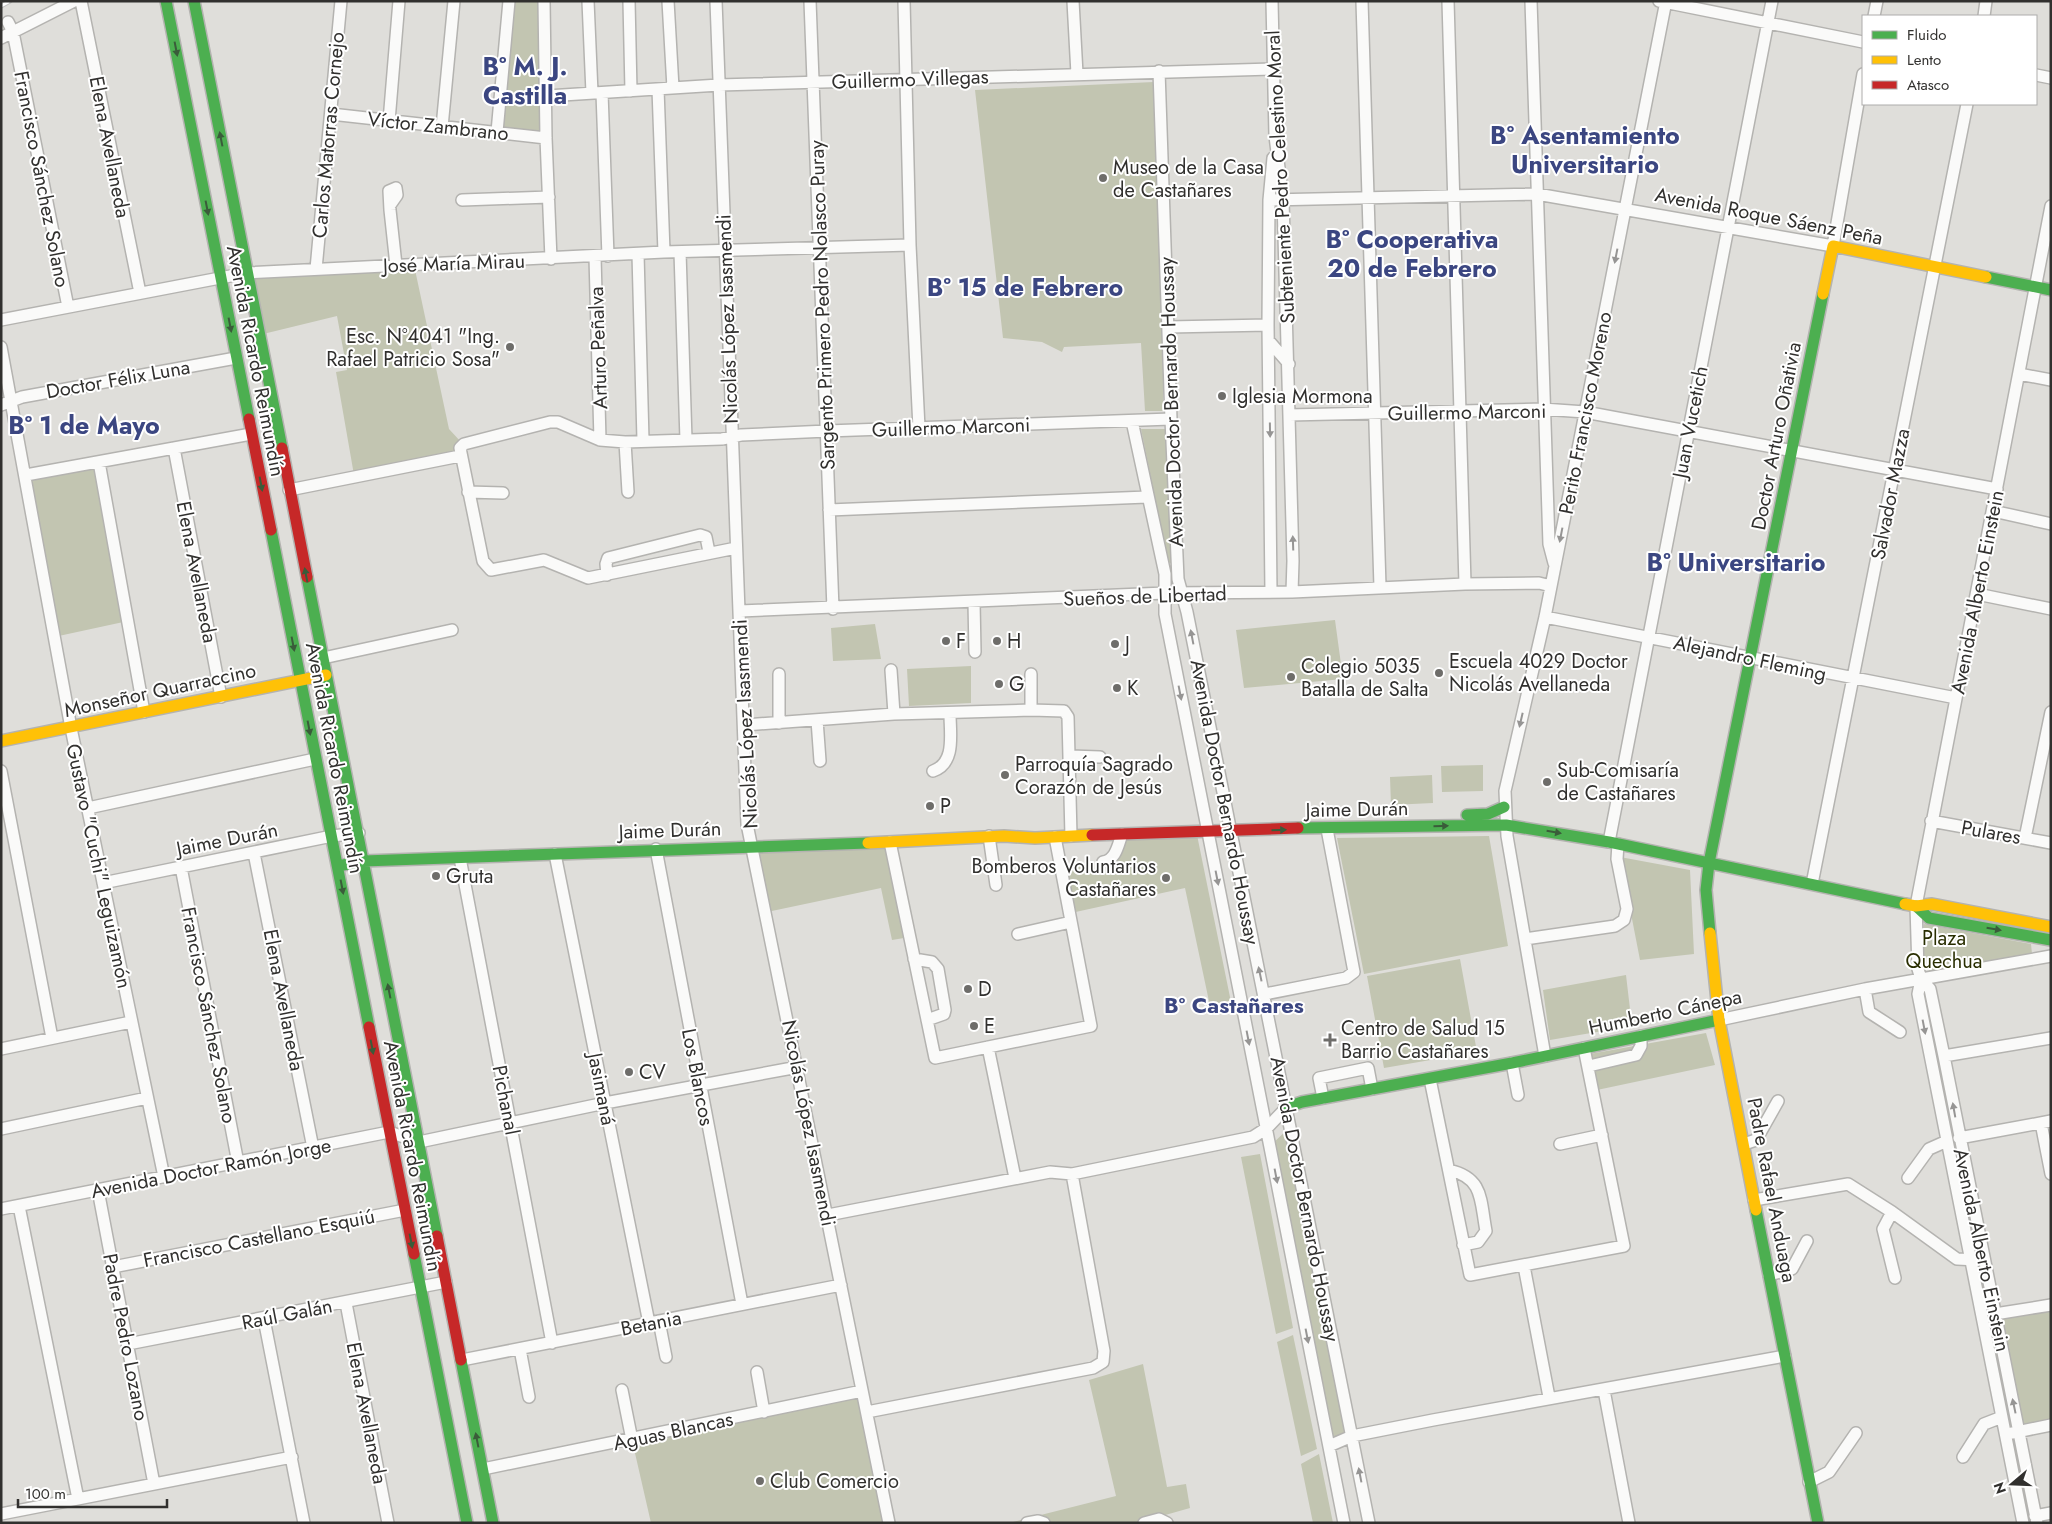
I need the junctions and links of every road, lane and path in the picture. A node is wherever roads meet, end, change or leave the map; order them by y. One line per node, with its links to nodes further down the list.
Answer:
1 (74, 1): 28 (street)
2 (81, 1): 80 (street, Elena Avellaneda)
3 (166, 1): 77 (street, Avenida Ricardo Reimundín, one-way to 77)
4 (194, 1): 76 (street, Avenida Ricardo Reimundín, one-way to 4)
5 (341, 1): 46 (street, Carlos Matorras Cornejo)
6 (399, 1): 47 (street)
7 (454, 1): 48 (street)
8 (509, 1): 49 (street)
9 (544, 1): 44 (street)
10 (588, 1): 43 (street)
11 (629, 1): 42 (street)
12 (668, 1): 40 (street)
13 (716, 1): 39 (street, Nicolás López Isasmendi)
14 (810, 1): 38 (street, Sargento Primero Pedro Nolasco Puray)
15 (904, 1): 35 (street)
16 (1073, 1): 33 (street)
17 (1272, 1): 31 (street, Subteniente Pedro Celestino Moral)
18 (1362, 1): 55 (street)
19 (1448, 1): 54 (street)
20 (1531, 1): 52 (street)
21 (1772, 1): 27 (street, Juan Vucetich)
22 (1877, 1): 25 (street)
23 (1986, 1): 26 (street)
24 (1663, 2): 27 (street); 61 (street, Perito Francisco Moreno)
25 (1874, 15)
26 (1984, 15)
27 (1768, 23): 30 (street); 62 (street, Juan Vucetich)
28 (10, 27): 29 (street); 81 (street, Francisco Sánchez Solano)
29 (1, 38)
30 (1862, 42)
31 (1273, 69): 32 (street, Guillermo Villegas); 50 (street, Subteniente Pedro Celestino Moral)
32 (1159, 71): 33 (street, Guillermo Villegas); 84 (street, Avenida Doctor Bernardo Houssay)
33 (1077, 74): 35 (street, Guillermo Villegas)
34 (2037, 75): 36 (street)
35 (905, 78): 38 (street, Guillermo Villegas); 63 (street)
36 (2051, 78)
37 (1862, 80): 64 (street, Doctor Arturo Oñativia)
38 (813, 82): 39 (street, Guillermo Villegas); 65 (street, Sargento Primero Pedro Nolasco Puray)
39 (719, 85): 40 (street, Guillermo Villegas); 66 (street, Nicolás López Isasmendi)
40 (673, 88): 41 (street, Guillermo Villegas)
41 (658, 89): 42 (street, Guillermo Villegas); 67 (street)
42 (631, 91): 43 (street, Guillermo Villegas)
43 (597, 93): 44 (street, Guillermo Villegas); 71 (street)
44 (547, 96): 51 (street)
45 (1967, 105): 74 (street, Salvador Mazza)
46 (331, 114): 47 (street, Víctor Zambrano); 75 (street, Carlos Matorras Cornejo)
47 (389, 121): 48 (street, Víctor Zambrano)
48 (442, 127): 49 (street, Víctor Zambrano)
49 (497, 132): 51 (street, Víctor Zambrano)
50 (1275, 136): 57 (street); 58 (street, Subteniente Pedro Celestino Moral)
51 (546, 138): 53 (street)
52 (1537, 194): 54 (street, Avenida Roque Sáenz Peña); 61 (street, Avenida Roque Sáenz Peña); 92 (street)
53 (549, 196): 56 (street); 72 (street)
54 (1454, 196): 55 (street, Avenida Roque Sáenz Peña); 93 (street)
55 (1368, 198): 58 (street, Avenida Roque Sáenz Peña); 95 (street)
56 (462, 200)
57 (1269, 200): 58 (street, Avenida Roque Sáenz Peña); 83 (street)
58 (1283, 200): 88 (street, Subteniente Pedro Celestino Moral)
59 (390, 206): 73 (street)
60 (2051, 206): 78 (street, Avenida Alberto Einstein)
61 (1626, 208): 62 (street, Avenida Roque Sáenz Peña); 94 (street, Perito Francisco Moreno, one-way to 94)
62 (1728, 227): 64 (street, Avenida Roque Sáenz Peña); 101 (street, Juan Vucetich)
63 (910, 245): 65 (street, José María Mirau); 99 (street)
64 (1833, 246): 74 (street, Avenida Roque Sáenz Peña); 109 (street, Doctor Arturo Oñativia)
65 (820, 248): 66 (street, José María Mirau); 100 (street, Sargento Primero Pedro Nolasco Puray)
66 (724, 250): 68 (street, José María Mirau); 103 (street, Nicolás López Isasmendi)
67 (664, 252): 68 (street, José María Mirau); 69 (street, José María Mirau)
68 (680, 252): 106 (street)
69 (638, 254): 71 (street, José María Mirau); 105 (street)
70 (595, 256): 71 (street, José María Mirau); 72 (street, José María Mirau); 104 (street, Arturo Peñalva)
71 (608, 256)
72 (551, 259): 73 (street, José María Mirau)
73 (396, 265): 75 (street, José María Mirau)
74 (1935, 267): 78 (street, Avenida Roque Sáenz Peña); 113 (street, Salvador Mazza)
75 (316, 269): 76 (street, José María Mirau)
76 (246, 273): 77 (street, José María Mirau); 117 (street, Avenida Ricardo Reimundín)
77 (221, 277): 80 (street, José María Mirau); 87 (street, Avenida Ricardo Reimundín, one-way to 87)
78 (2036, 286): 79 (street, Avenida Roque Sáenz Peña); 89 (street, Avenida Alberto Einstein)
79 (2051, 290)
80 (140, 293): 81 (street, José María Mirau)
81 (68, 307): 82 (street, José María Mirau)
82 (1, 320)
83 (1268, 325): 84 (street); 85 (street)
84 (1168, 327): 97 (street, Avenida Doctor Bernardo Houssay)
85 (1269, 341): 88 (street); 114 (street, one-way to 114)
86 (1, 347): 91 (street, Gustavo "Cuchi" Leguizamón)
87 (236, 358): 91 (street, Doctor Félix Luna); 102 (street, Avenida Ricardo Reimundín)
88 (1289, 364): 96 (street, Subteniente Pedro Celestino Moral)
89 (2020, 374): 90 (street); 116 (street, Avenida Alberto Einstein)
90 (2051, 380)
91 (7, 403): 115 (street, Gustavo "Cuchi" Leguizamón)
92 (1543, 409): 93 (street, Guillermo Marconi); 94 (street, Guillermo Marconi); 127 (street)
93 (1460, 411): 95 (street, Guillermo Marconi); 129 (street)
94 (1585, 412): 101 (street, Guillermo Marconi); 127 (street, Perito Francisco Moreno, one-way to 127)
95 (1376, 414): 96 (street, Guillermo Marconi); 131 (street)
96 (1289, 415): 112 (street, Subteniente Pedro Celestino Moral)
97 (1170, 419): 98 (street, Guillermo Marconi); 135 (street, Avenida Doctor Bernardo Houssay)
98 (1132, 421): 99 (street, Guillermo Marconi); 121 (street, Avenida Doctor Bernardo Houssay)
99 (919, 428): 100 (street, Guillermo Marconi)
100 (827, 431): 103 (street, Guillermo Marconi); 122 (street, Sargento Primero Pedro Nolasco Puray)
101 (1688, 432): 109 (street, Guillermo Marconi); 143 (street, Juan Vucetich)
102 (251, 434): 108 (street); 152 (street, Avenida Ricardo Reimundín, one-way to 152)
103 (732, 436): 106 (street, Guillermo Marconi); 125 (street, Nicolás López Isasmendi)
104 (600, 440): 107 (street, Guillermo Marconi); 110 (street, Guillermo Marconi)
105 (643, 440): 106 (street, Guillermo Marconi); 107 (street, Guillermo Marconi)
106 (686, 440)
107 (625, 442): 119 (street)
108 (174, 448): 111 (street); 153 (street, Elena Avellaneda)
109 (1792, 450): 113 (street, Guillermo Marconi); 146 (street, Doctor Arturo Oñativia)
110 (460, 456): 117 (street); 118 (street)
111 (99, 462): 115 (street); 156 (street)
112 (1290, 463): 114 (street); 133 (street, Subteniente Pedro Celestino Moral, one-way to 112)
113 (1894, 471): 116 (street, Guillermo Marconi); 151 (street, Salvador Mazza)
114 (1270, 472): 132 (street)
115 (26, 475): 163 (street, Gustavo "Cuchi" Leguizamón)
116 (1997, 489): 123 (street, Avenida Alberto Einstein)
117 (289, 490): 145 (street, Avenida Ricardo Reimundín, one-way to 117)
118 (468, 492): 120 (street); 128 (street)
119 (628, 492)
120 (503, 494)
121 (1147, 497): 122 (street); 134 (street, Avenida Doctor Bernardo Houssay)
122 (829, 510): 138 (street, Sargento Primero Pedro Nolasco Puray)
123 (1993, 511): 124 (street); 136 (street, Avenida Alberto Einstein)
124 (2051, 524)
125 (736, 548): 126 (street); 140 (street, Nicolás López Isasmendi)
126 (709, 552): 128 (street); 128 (street)
127 (1555, 567): 130 (street, Perito Francisco Moreno)
128 (607, 575)
129 (1465, 584): 130 (street, Sueños de Libertad); 131 (street, Sueños de Libertad)
130 (1550, 586): 141 (street, Perito Francisco Moreno)
131 (1380, 587): 133 (street, Sueños de Libertad)
132 (1271, 592): 133 (street, Sueños de Libertad); 135 (street, Sueños de Libertad)
133 (1292, 592)
134 (1165, 593): 135 (street, Sueños de Libertad); 137 (street, Sueños de Libertad); 176 (street, Avenida Doctor Bernardo Houssay, one-way to 176)
135 (1182, 593): 177 (street, Avenida Doctor Bernardo Houssay, one-way to 135)
136 (1977, 594): 139 (street); 154 (street, Avenida Alberto Einstein)
137 (974, 602): 138 (street, Sueños de Libertad); 144 (street)
138 (833, 609): 140 (street, Sueños de Libertad)
139 (2051, 609)
140 (740, 611): 162 (street, Nicolás López Isasmendi)
141 (1545, 617): 143 (street, Alejandro Fleming); 172 (street, Perito Francisco Moreno, one-way to 172)
142 (452, 630): 145 (street)
143 (1648, 636): 146 (street, Alejandro Fleming); 188 (street, Juan Vucetich)
144 (975, 652)
145 (323, 658): 148 (street, Avenida Ricardo Reimundín)
146 (1751, 658): 151 (street, Alejandro Fleming); 197 (street, Doctor Arturo Oñativia)
147 (891, 670): 158 (street)
148 (326, 674): 152 (street, Monseñor Quarraccino); 180 (street, Avenida Ricardo Reimundín)
149 (779, 674): 161 (street)
150 (1031, 674): 155 (street)
151 (1853, 679): 154 (street, Alejandro Fleming); 201 (street, Salvador Mazza)
152 (300, 680): 153 (street, Monseñor Quarraccino); 168 (street, Avenida Ricardo Reimundín, one-way to 168)
153 (221, 697): 156 (street, Monseñor Quarraccino)
154 (1956, 698): 174 (street, Avenida Alberto Einstein)
155 (1031, 710): 159 (street); 166 (street)
156 (144, 712): 163 (street, Monseñor Quarraccino)
157 (2051, 712): 165 (street)
158 (894, 714): 159 (street); 160 (street)
159 (950, 714): 171 (street)
160 (817, 720): 161 (street); 169 (street)
161 (779, 723): 162 (street)
162 (745, 725): 190 (street, Nicolás López Isasmendi)
163 (71, 728): 164 (street, Monseñor Quarraccino); 173 (street, Gustavo "Cuchi" Leguizamón)
164 (1, 741)
165 (2047, 753): 186 (street)
166 (1070, 756): 167 (street); 179 (street)
167 (1100, 757)
168 (315, 759): 173 (street); 182 (street, Avenida Ricardo Reimundín)
169 (820, 761)
170 (1, 771): 219 (street)
171 (933, 771)
172 (1504, 807): 175 (street, Perito Francisco Moreno); 177 (street, Jaime Durán)
173 (88, 808): 200 (street, Gustavo "Cuchi" Leguizamón)
174 (1931, 821): 186 (street, Pulares); 203 (street, Avenida Alberto Einstein)
175 (1506, 825): 178 (street, Jaime Durán, one-way to 175); 188 (street, Jaime Durán, one-way to 188); 207 (street, Perito Francisco Moreno)
176 (1206, 826): 177 (street, Jaime Durán); 179 (street, Jaime Durán); 181 (street, Jaime Durán); 234 (street, Avenida Doctor Bernardo Houssay, one-way to 234)
177 (1229, 826): 178 (street, Jaime Durán, one-way to 178); 213 (street, Avenida Doctor Bernardo Houssay, one-way to 177)
178 (1327, 829): 213 (street)
179 (1071, 832): 181 (street, Jaime Durán); 184 (street, Jaime Durán); 185 (street, Jaime Durán)
180 (359, 834): 182 (street, Jaime Durán); 195 (street, Avenida Ricardo Reimundín)
181 (1122, 834): 196 (street)
182 (332, 836): 192 (street, Jaime Durán); 198 (street, Avenida Ricardo Reimundín)
183 (989, 836): 184 (street, Jaime Durán); 187 (street, Jaime Durán); 202 (street)
184 (1004, 836): 185 (street, Jaime Durán)
185 (1055, 837): 204 (street)
186 (2025, 838): 189 (street, Pulares)
187 (890, 842): 190 (street, Jaime Durán); 210 (street)
188 (1614, 843): 197 (street, Jaime Durán); 207 (street, Juan Vucetich)
189 (2051, 843)
190 (753, 846): 191 (street, Jaime Durán); 228 (street, Nicolás López Isasmendi)
191 (656, 850): 193 (street, Jaime Durán); 230 (street, Los Blancos)
192 (254, 853): 199 (street, Jaime Durán); 251 (street, Elena Avellaneda)
193 (555, 854): 194 (street, Jaime Durán); 238 (street, Jasimaná)
194 (460, 858): 195 (street, Jaime Durán); 241 (street, Pichanal)
195 (364, 861): 198 (street, Jaime Durán); 248 (street, Avenida Ricardo Reimundín, one-way to 195)
196 (1103, 862)
197 (1709, 863): 201 (street, Jaime Durán); 215 (street, Padre Rafael Anduaga)
198 (338, 866): 244 (street, Avenida Ricardo Reimundín, one-way to 244)
199 (181, 867): 200 (street, Jaime Durán); 252 (street, Francisco Sánchez Solano)
200 (103, 883): 216 (street, Gustavo "Cuchi" Leguizamón)
201 (1812, 884): 203 (street, Jaime Durán)
202 (996, 885)
203 (1916, 906): 205 (street); 208 (street, one-way to 208); 211 (street, Avenida Alberto Einstein)
204 (1071, 922): 206 (street); 221 (street)
205 (2051, 927)
206 (1018, 934)
207 (1525, 940): 224 (street, Perito Francisco Moreno)
208 (2051, 940)
209 (2051, 956): 211 (street, Humberto Cánepa)
210 (914, 959): 214 (street); 214 (street)
211 (1921, 980): 212 (street, Humberto Cánepa); 225 (street, Avenida Alberto Einstein); 247 (street, Avenida Alberto Einstein, one-way to 247)
212 (1865, 989): 215 (street, Humberto Cánepa); 217 (street)
213 (1264, 994): 232 (street, Avenida Doctor Bernardo Houssay)
214 (927, 1020): 221 (street)
215 (1719, 1020): 218 (street, Humberto Cánepa); 250 (street, Padre Rafael Anduaga)
216 (131, 1022): 219 (street); 235 (street, Gustavo "Cuchi" Leguizamón)
217 (1900, 1032)
218 (1641, 1036): 222 (street, Humberto Cánepa); 227 (street)
219 (52, 1038): 223 (street)
220 (2051, 1038): 225 (street)
221 (988, 1047): 257 (street)
222 (1584, 1048): 224 (street, Humberto Cánepa); 227 (street)
223 (1, 1049)
224 (1545, 1056): 226 (street, Humberto Cánepa)
225 (1944, 1056): 246 (street, Avenida Alberto Einstein, one-way to 225)
226 (1512, 1063): 229 (street, Humberto Cánepa); 233 (street)
227 (1589, 1066): 245 (street)
228 (798, 1067): 230 (street); 265 (street, Nicolás López Isasmendi)
229 (1430, 1079): 231 (street, Humberto Cánepa); 253 (street)
230 (700, 1086): 238 (street); 278 (street, Los Blancos)
231 (1372, 1089): 236 (street, Humberto Cánepa); 236 (street)
232 (1283, 1092): 234 (street); 239 (street, Avenida Doctor Bernardo Houssay)
233 (1518, 1095)
234 (1261, 1096): 242 (street, Avenida Doctor Bernardo Houssay)
235 (147, 1098): 243 (street); 256 (street, Gustavo "Cuchi" Leguizamón)
236 (1323, 1098): 239 (street, Humberto Cánepa)
237 (1778, 1101): 250 (street)
238 (605, 1103): 241 (street); 282 (street, Jasimaná)
239 (1288, 1107): 242 (street); 302 (street, Avenida Doctor Bernardo Houssay)
240 (2046, 1122): 246 (street); 255 (street)
241 (510, 1124): 248 (street); 283 (street, Pichanal)
242 (1266, 1128): 254 (street); 304 (street, Avenida Doctor Bernardo Houssay, one-way to 304)
243 (1, 1129)
244 (389, 1132): 248 (street); 251 (street, Avenida Doctor Ramón Jorge); 263 (street, Avenida Ricardo Reimundín)
245 (1602, 1135): 249 (street); 270 (street)
246 (1959, 1138): 268 (street, Avenida Alberto Einstein)
247 (1947, 1141): 258 (street); 269 (street, Avenida Alberto Einstein)
248 (419, 1142): 274 (street, Avenida Ricardo Reimundín)
249 (1560, 1144)
250 (1744, 1144): 260 (street, Padre Rafael Anduaga)
251 (313, 1148): 252 (street, Avenida Doctor Ramón Jorge)
252 (238, 1163): 256 (street, Avenida Doctor Ramón Jorge)
253 (1448, 1170): 267 (street); 267 (street)
254 (1072, 1174): 257 (street); 296 (street)
255 (2051, 1174)
256 (164, 1177): 259 (street, Avenida Doctor Ramón Jorge)
257 (1015, 1178): 265 (street)
258 (1908, 1178)
259 (98, 1190): 261 (street, Avenida Doctor Ramón Jorge); 271 (street, Padre Pedro Lozano)
260 (1754, 1200): 264 (street); 272 (street, Padre Rafael Anduaga)
261 (19, 1206): 262 (street, Avenida Doctor Ramón Jorge); 310 (street)
262 (1, 1209)
263 (405, 1210): 271 (street, Francisco Castellano Esquiú); 276 (street, Avenida Ricardo Reimundín, one-way to 276)
264 (1892, 1212): 269 (street); 273 (street)
265 (828, 1214): 275 (street, Nicolás López Isasmendi)
266 (1807, 1241): 272 (street)
267 (1463, 1245): 270 (street)
268 (1983, 1259): 269 (street); 280 (street, Avenida Alberto Einstein)
269 (1971, 1260): 297 (street, Avenida Alberto Einstein)
270 (1524, 1266): 294 (street)
271 (113, 1267): 284 (street, Padre Pedro Lozano)
272 (1769, 1275): 286 (street, Padre Rafael Anduaga)
273 (1895, 1278)
274 (446, 1282): 276 (street, Raúl Galán); 288 (street, Avenida Ricardo Reimundín)
275 (841, 1285): 278 (street, Betania); 292 (street, Nicolás López Isasmendi)
276 (420, 1286): 277 (street, Raúl Galán); 316 (street, Avenida Ricardo Reimundín)
277 (346, 1303): 281 (street, Raúl Galán); 315 (street, Elena Avellaneda)
278 (742, 1304): 282 (street, Betania)
279 (2051, 1305): 280 (street)
280 (1995, 1314): 299 (street, Avenida Alberto Einstein, one-way to 280)
281 (264, 1318): 284 (street, Raúl Galán); 305 (street)
282 (654, 1322): 283 (street, Betania); 287 (street, Jasimaná)
283 (552, 1342): 285 (street, Betania)
284 (128, 1344): 309 (street, Padre Pedro Lozano)
285 (520, 1348): 288 (street, Betania); 293 (street)
286 (1785, 1356): 291 (street); 308 (street, Padre Rafael Anduaga)
287 (666, 1357)
288 (462, 1360): 307 (street, Avenida Ricardo Reimundín, one-way to 288)
289 (757, 1372): 295 (street)
290 (622, 1390): 303 (street)
291 (1604, 1390): 294 (street); 325 (street)
292 (862, 1391): 295 (street, Aguas Blancas); 296 (street, Nicolás López Isasmendi)
293 (529, 1397)
294 (1549, 1397): 302 (street)
295 (764, 1412): 303 (street, Aguas Blancas)
296 (867, 1412): 318 (street, Nicolás López Isasmendi)
297 (2002, 1417): 301 (street, Avenida Alberto Einstein); 306 (street)
298 (2051, 1426): 299 (street)
299 (2019, 1431): 301 (street); 313 (street, Avenida Alberto Einstein)
300 (1856, 1433): 308 (street)
301 (2006, 1434): 327 (street, Avenida Alberto Einstein)
302 (1352, 1436): 304 (street); 324 (street, Avenida Doctor Bernardo Houssay, one-way to 302)
303 (632, 1440): 307 (street, Aguas Blancas)
304 (1329, 1446): 323 (street, Avenida Doctor Bernardo Houssay)
305 (292, 1457): 309 (street); 314 (street)
306 (1963, 1457)
307 (483, 1469): 317 (street, Avenida Ricardo Reimundín)
308 (1809, 1482): 326 (street, Padre Rafael Anduaga)
309 (154, 1484): 310 (street)
310 (78, 1499): 312 (street)
311 (2051, 1513): 313 (street)
312 (1, 1514)
313 (2036, 1519)
314 (304, 1523)
315 (388, 1523)
316 (467, 1523)
317 (493, 1523)
318 (889, 1523)
319 (1027, 1523): 320 (street)
320 (1044, 1523)
321 (1144, 1523): 322 (street)
322 (1167, 1523)
323 (1344, 1523)
324 (1369, 1523)
325 (1629, 1523)
326 (1818, 1523)
327 (2023, 1523)

